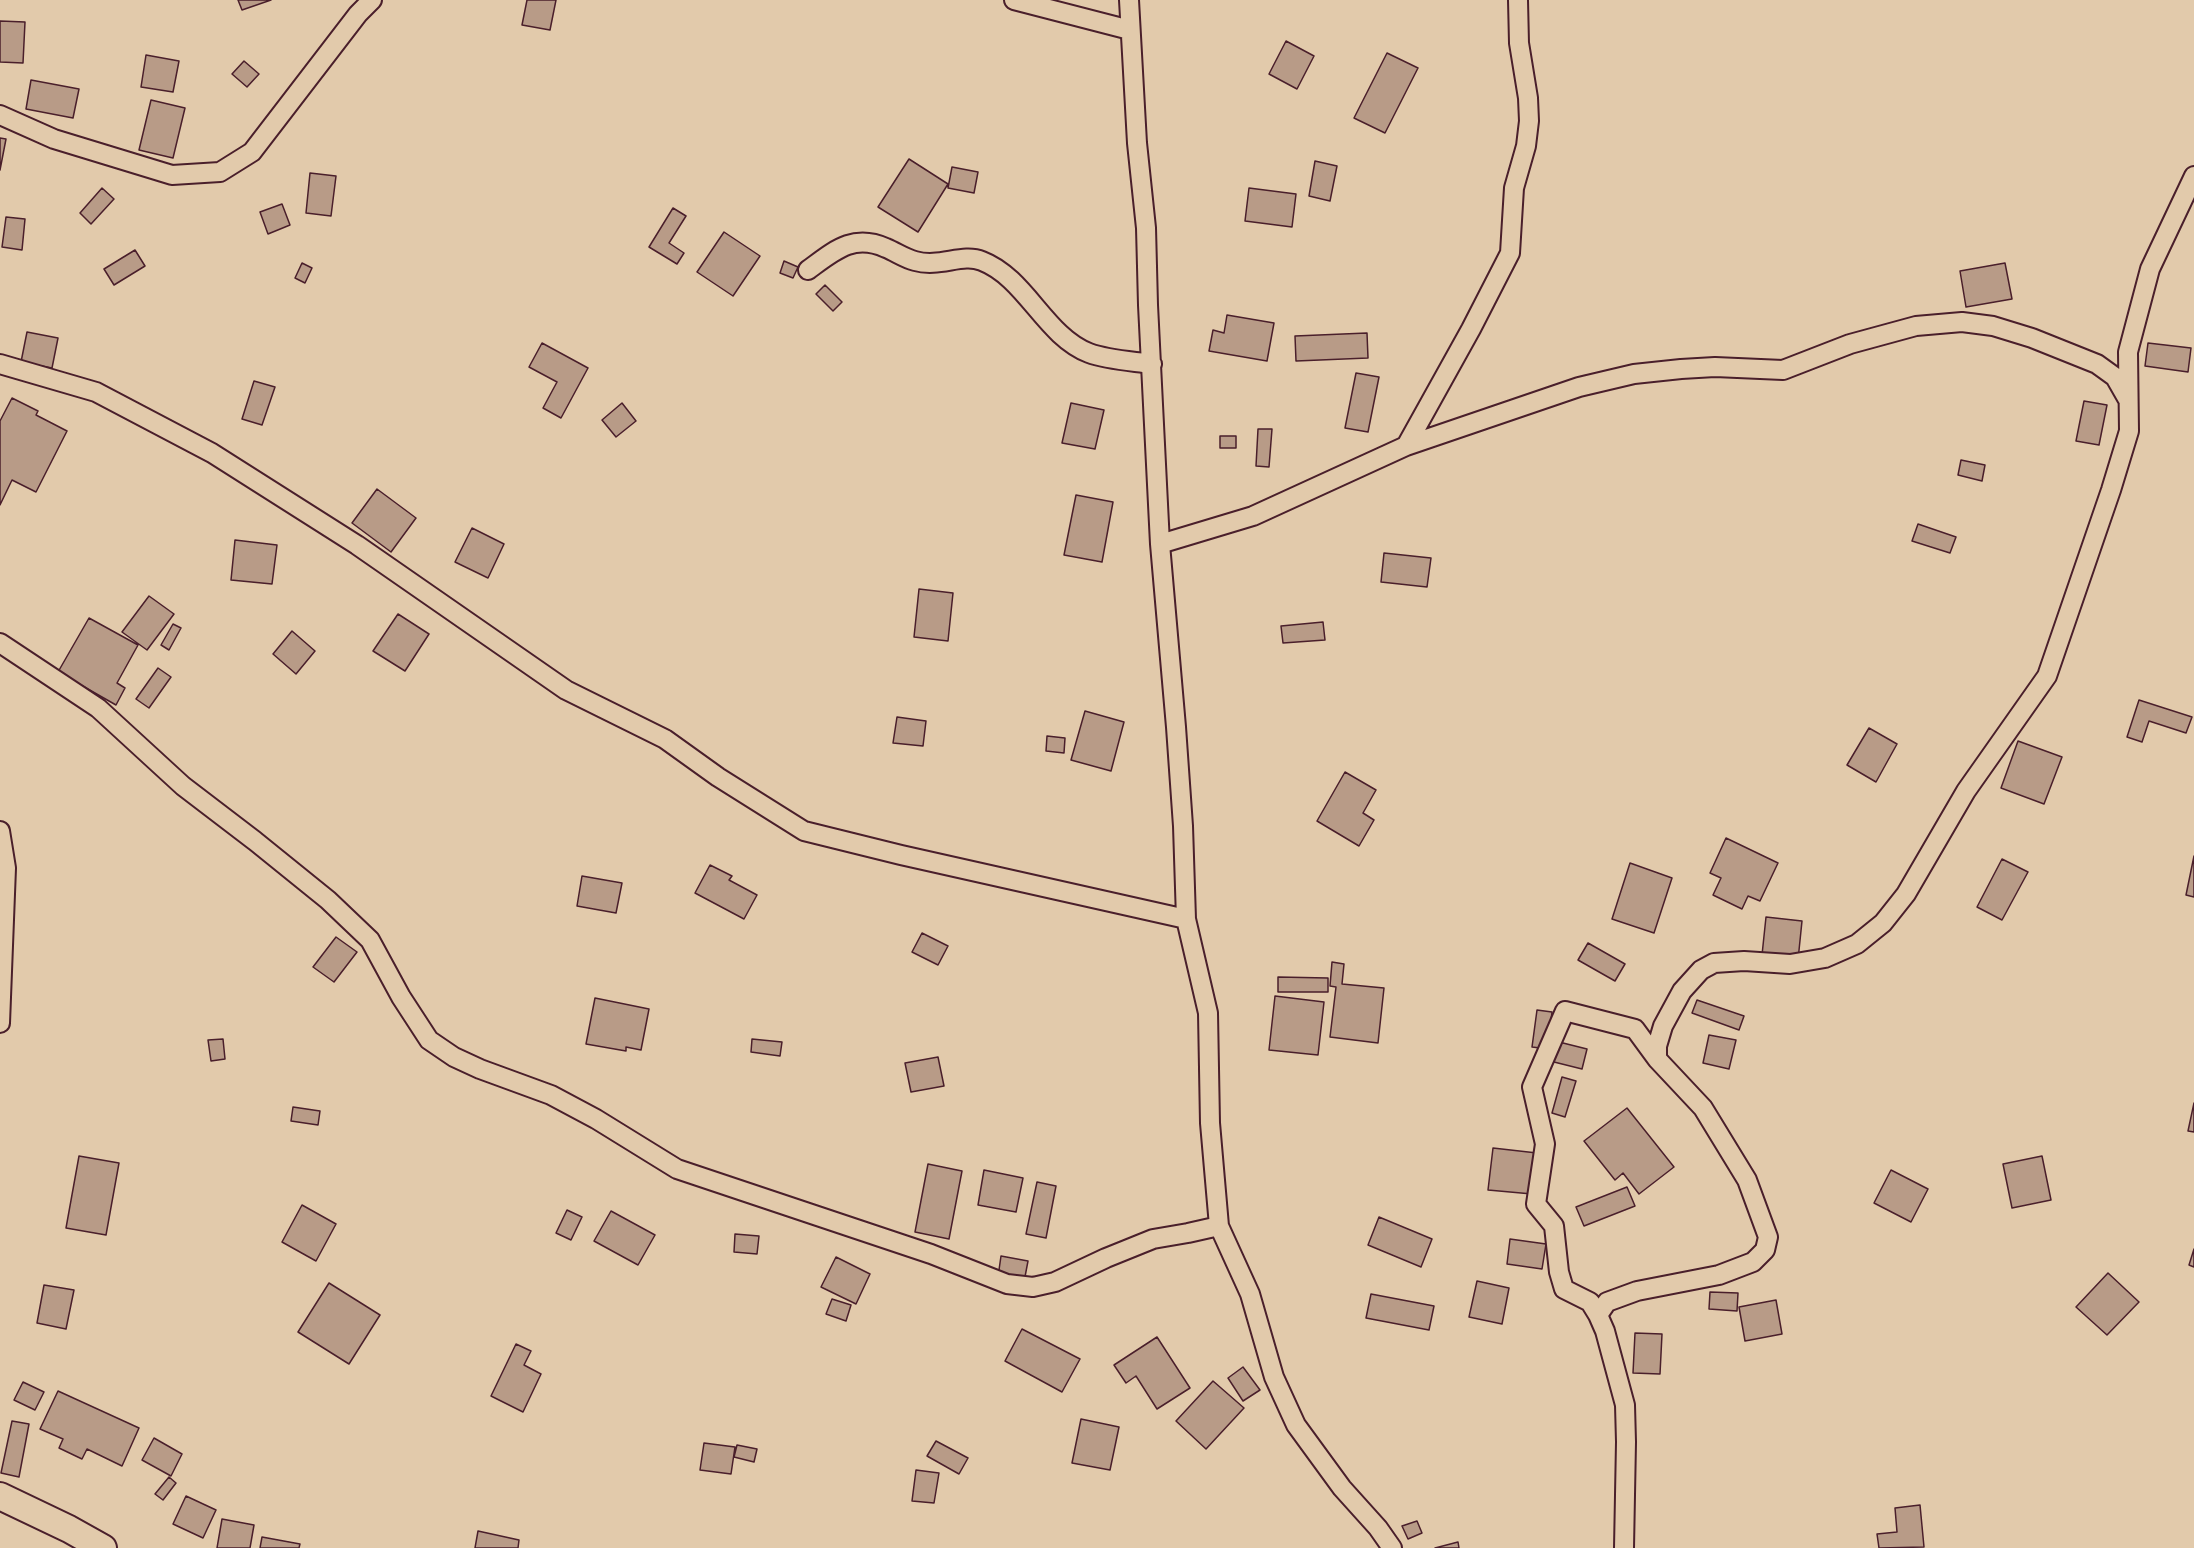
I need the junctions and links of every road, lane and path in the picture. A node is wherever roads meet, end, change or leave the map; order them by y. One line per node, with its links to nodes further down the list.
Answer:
1 (372, 0): 6 (street)
2 (1014, 0): 5 (street)
3 (1129, 0): 5 (street)
4 (1518, 0): 14 (street)
5 (1130, 30): 11 (street)
6 (0, 115)
7 (2194, 176): 9 (street)
8 (808, 270): 11 (street)
9 (2128, 351): 12 (street); 13 (street)
10 (0, 364): 18 (street)
11 (1152, 364): 15 (street)
12 (2115, 377): 13 (street); 14 (street)
13 (2129, 403): 20 (street)
14 (1406, 446): 15 (street)
15 (1160, 544): 18 (street)
16 (0, 644): 21 (street)
17 (0, 831): 19 (street)
18 (1186, 919): 21 (street)
19 (0, 1023)
20 (1657, 1059): 22 (street); 22 (street)
21 (1219, 1226): 25 (street)
22 (1602, 1308): 26 (street)
23 (0, 1496): 24 (street)
24 (103, 1548)
25 (1392, 1548)
26 (1624, 1548)

